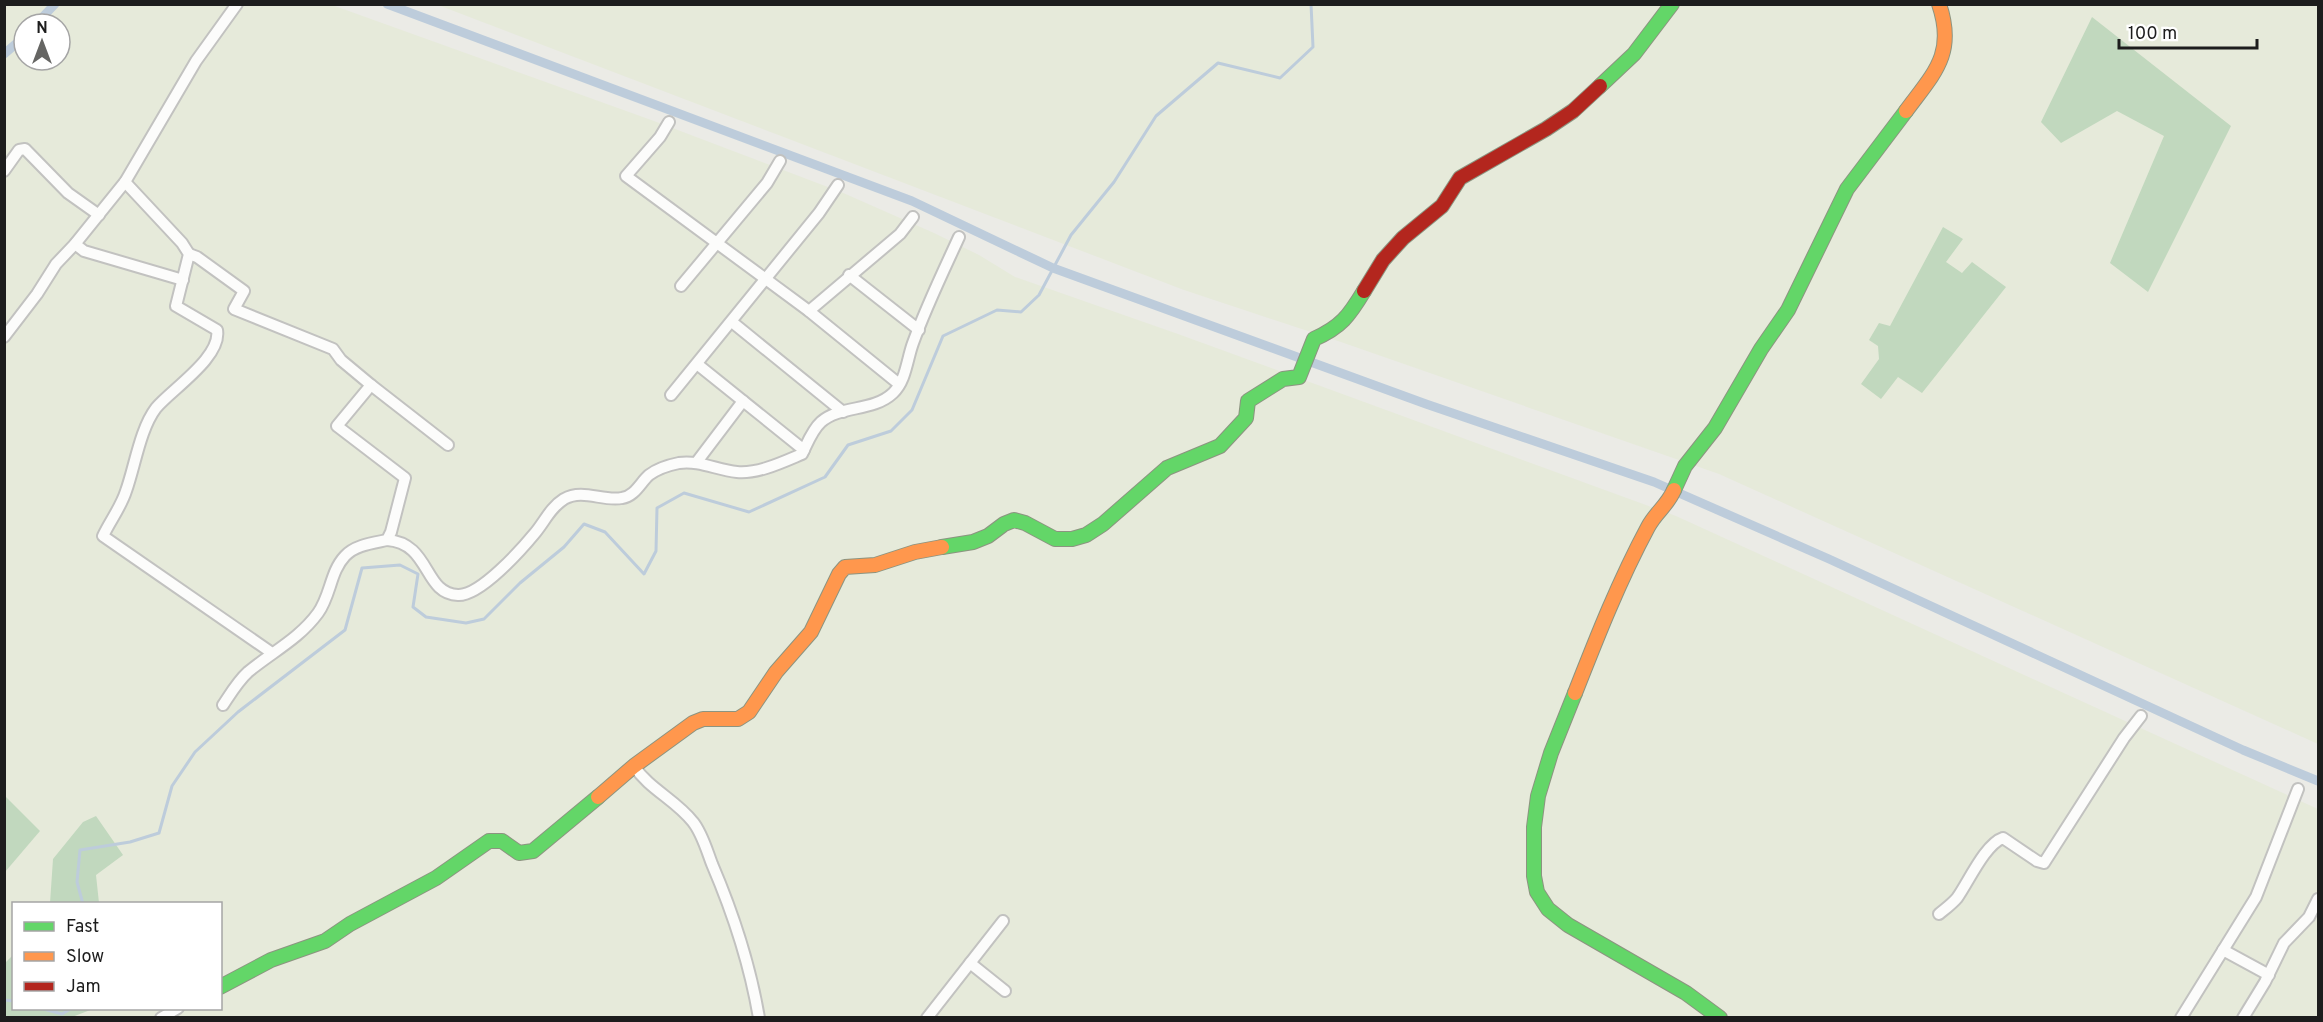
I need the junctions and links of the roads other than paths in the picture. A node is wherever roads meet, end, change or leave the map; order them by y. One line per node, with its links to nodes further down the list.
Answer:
1 (237, 4): 7 (street)
2 (1672, 4): 36 (street)
3 (1940, 4): 48 (street)
4 (669, 122): 13 (street)
5 (780, 161): 13 (street)
6 (6, 168): 9 (street)
7 (126, 182): 9 (street); 14 (street)
8 (838, 185): 16 (street)
9 (99, 215): 12 (street)
10 (913, 217): 15 (street)
11 (959, 237): 21 (street)
12 (75, 244): 17 (street); 22 (street)
13 (717, 244): 16 (street); 18 (street)
14 (189, 254): 17 (street); 25 (street)
15 (849, 275): 19 (street); 21 (street)
16 (766, 279): 19 (street); 20 (street)
17 (183, 280): 33 (street)
18 (681, 286)
19 (809, 311): 24 (street)
20 (732, 321): 23 (street); 28 (street)
21 (919, 330): 24 (street)
22 (4, 337)
23 (697, 364): 26 (street); 27 (street)
24 (899, 384): 28 (street)
25 (371, 385): 29 (street); 32 (street)
26 (671, 395)
27 (743, 401): 30 (street); 31 (street)
28 (843, 412): 30 (street)
29 (448, 445)
30 (804, 450): 31 (street)
31 (696, 463): 32 (street)
32 (387, 540): 33 (street)
33 (272, 653): 34 (street)
34 (224, 705)
35 (2141, 717): 39 (street)
36 (634, 765): 44 (street); 46 (street)
37 (2298, 789): 41 (street)
38 (2319, 899): 43 (street)
39 (1939, 914)
40 (1003, 921): 42 (street)
41 (2223, 950): 43 (street); 49 (street)
42 (970, 963): 45 (street); 47 (street)
43 (2269, 975): 50 (street)
44 (222, 986)
45 (1005, 991)
46 (759, 1017)
47 (927, 1017)
48 (1720, 1017)
49 (2181, 1017)
50 (2243, 1017)

